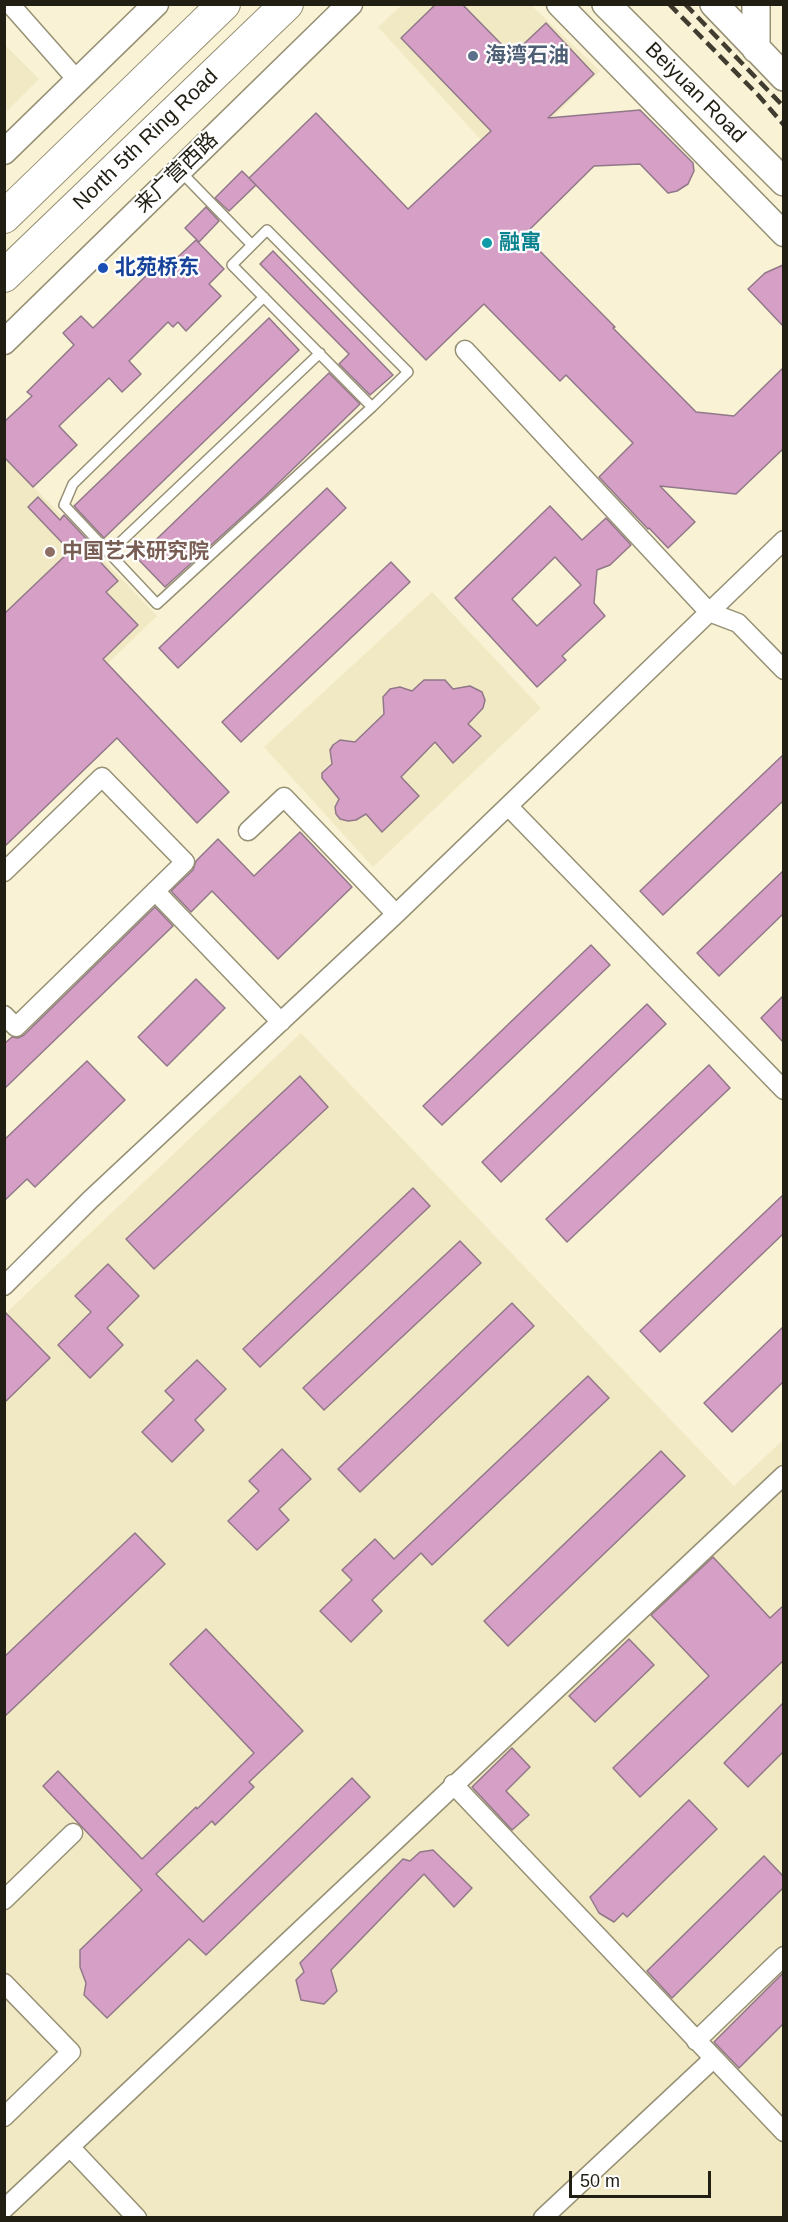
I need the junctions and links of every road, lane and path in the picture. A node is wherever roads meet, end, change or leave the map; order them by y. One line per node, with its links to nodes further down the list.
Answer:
1 (10, 4): 14 (street)
2 (156, 4): 14 (street)
3 (212, 4): 11 (highway)
4 (224, 4): 11 (highway, North 5th Ring Road)
5 (287, 4): 21 (highway, North 5th Ring Road)
6 (350, 4): 16 (street, 来广营西路)
7 (559, 4): 19 (street)
8 (606, 4): 17 (main road, Beiyuan Road)
9 (714, 4): 12 (main road)
10 (756, 4): 12 (main road)
11 (177, 49): 18 (highway, North 5th Ring Road)
12 (756, 49): 13 (main road)
13 (783, 77)
14 (78, 81): 15 (street)
15 (4, 152)
16 (180, 171): 20 (lane); 24 (street, 来广营西路)
17 (783, 182)
18 (4, 217)
19 (783, 234)
20 (252, 245): 23 (lane); 27 (lane)
21 (14, 267): 22 (highway, North 5th Ring Road)
22 (4, 287)
23 (264, 297): 26 (lane); 29 (lane)
24 (4, 342)
25 (465, 350): 30 (street)
26 (320, 353): 27 (lane); 29 (lane)
27 (372, 407): 29 (lane)
28 (783, 540): 30 (street)
29 (109, 553)
30 (709, 612): 31 (street); 32 (street)
31 (783, 670)
32 (508, 806): 36 (street); 39 (street)
33 (248, 831): 36 (street)
34 (4, 872): 35 (street)
35 (155, 891): 37 (street); 38 (street)
36 (396, 914): 38 (street)
37 (4, 1015)
38 (281, 1022): 40 (street)
39 (783, 1090)
40 (4, 1286)
41 (783, 1475): 42 (street)
42 (453, 1784): 47 (street); 51 (street)
43 (73, 1833): 44 (street)
44 (4, 1900)
45 (783, 1956): 47 (street)
46 (4, 1983): 49 (street)
47 (696, 2041): 48 (street)
48 (713, 2059): 50 (street); 54 (street)
49 (4, 2117)
50 (783, 2132)
51 (70, 2147): 52 (street); 53 (street)
52 (4, 2209)
53 (137, 2217)
54 (543, 2217)

